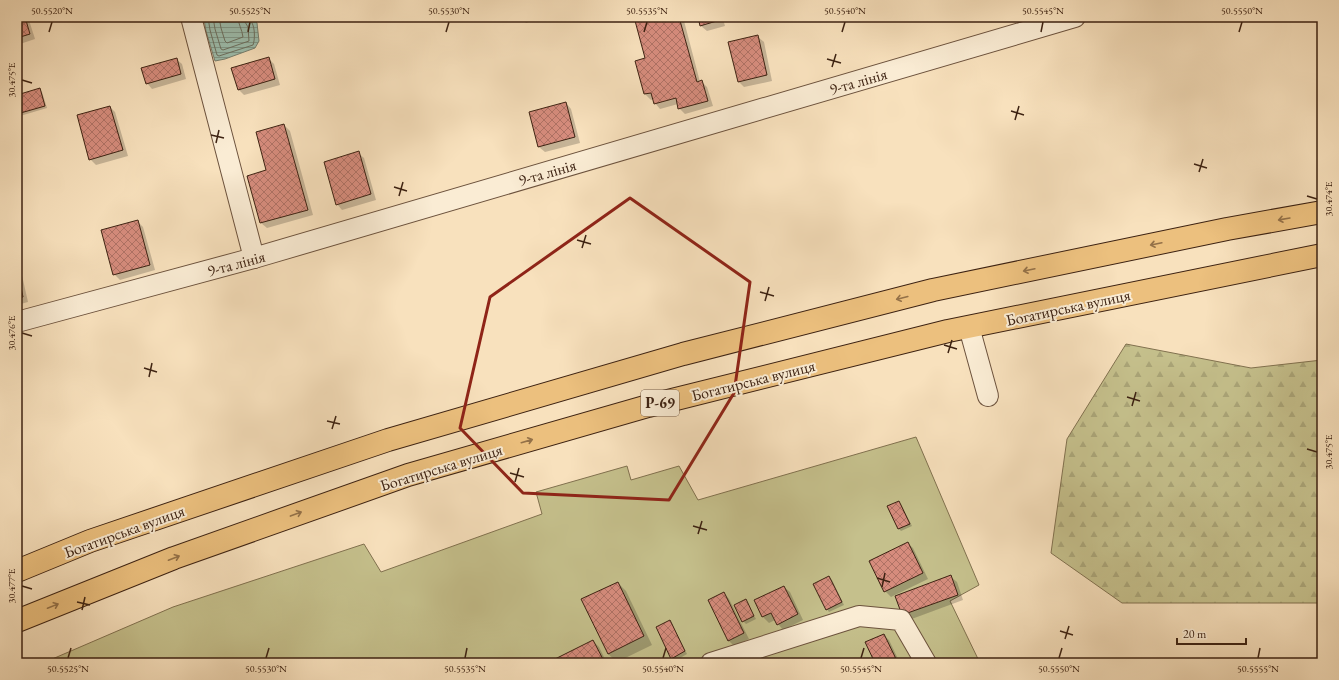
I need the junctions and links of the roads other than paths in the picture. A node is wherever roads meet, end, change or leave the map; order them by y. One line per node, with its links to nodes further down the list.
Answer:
1 (191, 17): 5 (street)
2 (1075, 17): 5 (street, 9-та лінія)
3 (1322, 212): 9 (main road, Богатирська вулиця / Р-69, one-way to 9)
4 (1322, 255): 7 (main road, Богатирська вулиця / Р-69)
5 (254, 258): 6 (street, 9-та лінія)
6 (17, 322)
7 (969, 327): 8 (street); 10 (main road, Богатирська вулиця / Р-69, one-way to 7)
8 (988, 396)
9 (17, 571)
10 (17, 620)
11 (711, 663): 12 (street)
12 (926, 663)

